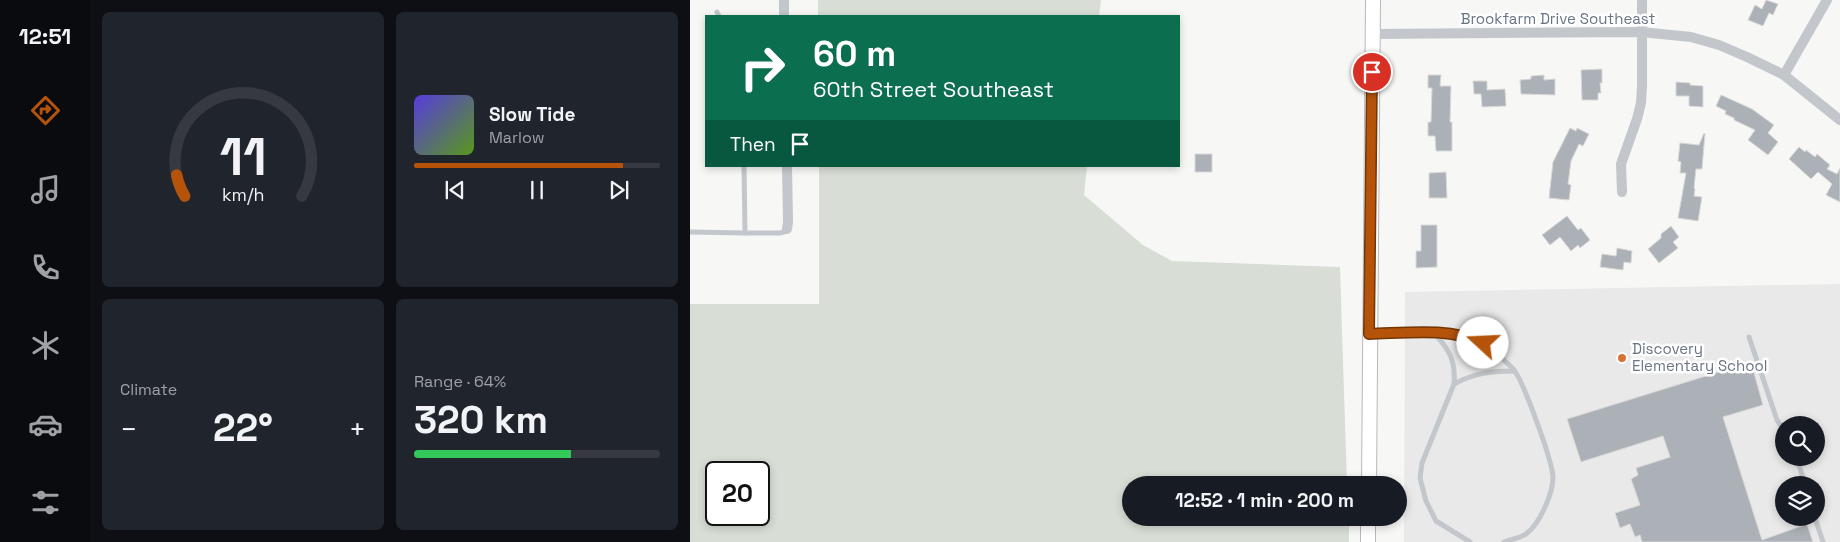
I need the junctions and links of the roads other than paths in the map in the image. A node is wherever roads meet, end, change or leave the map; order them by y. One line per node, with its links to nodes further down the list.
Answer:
1 (784, 0): 5 (street)
2 (1373, 0): 7 (main road)
3 (1642, 0): 6 (street)
4 (1827, 0): 8 (street)
5 (784, 15)
6 (1641, 32): 7 (street, Brookfarm Drive Southeast); 8 (street, Brookfarm Drive Southeast); 12 (street)
7 (1373, 34): 17 (main road)
8 (1784, 75): 9 (street, Brookfarm Drive Southeast)
9 (1840, 120)
10 (744, 167): 15 (lane)
11 (787, 167): 13 (street)
12 (1622, 192)
13 (787, 229): 15 (lane)
14 (690, 232): 15 (lane)
15 (745, 234)
16 (1434, 333): 17 (lane); 19 (lane); 20 (lane)
17 (1369, 334): 22 (main road)
18 (1749, 338): 21 (lane)
19 (1514, 371): 20 (lane); 27 (lane)
20 (1454, 384): 26 (lane)
21 (1776, 416)
22 (1369, 476)
23 (1368, 526): 25 (main road)
24 (1818, 526): 28 (lane)
25 (1368, 542)
26 (1470, 542)
27 (1504, 542)
28 (1823, 542)

